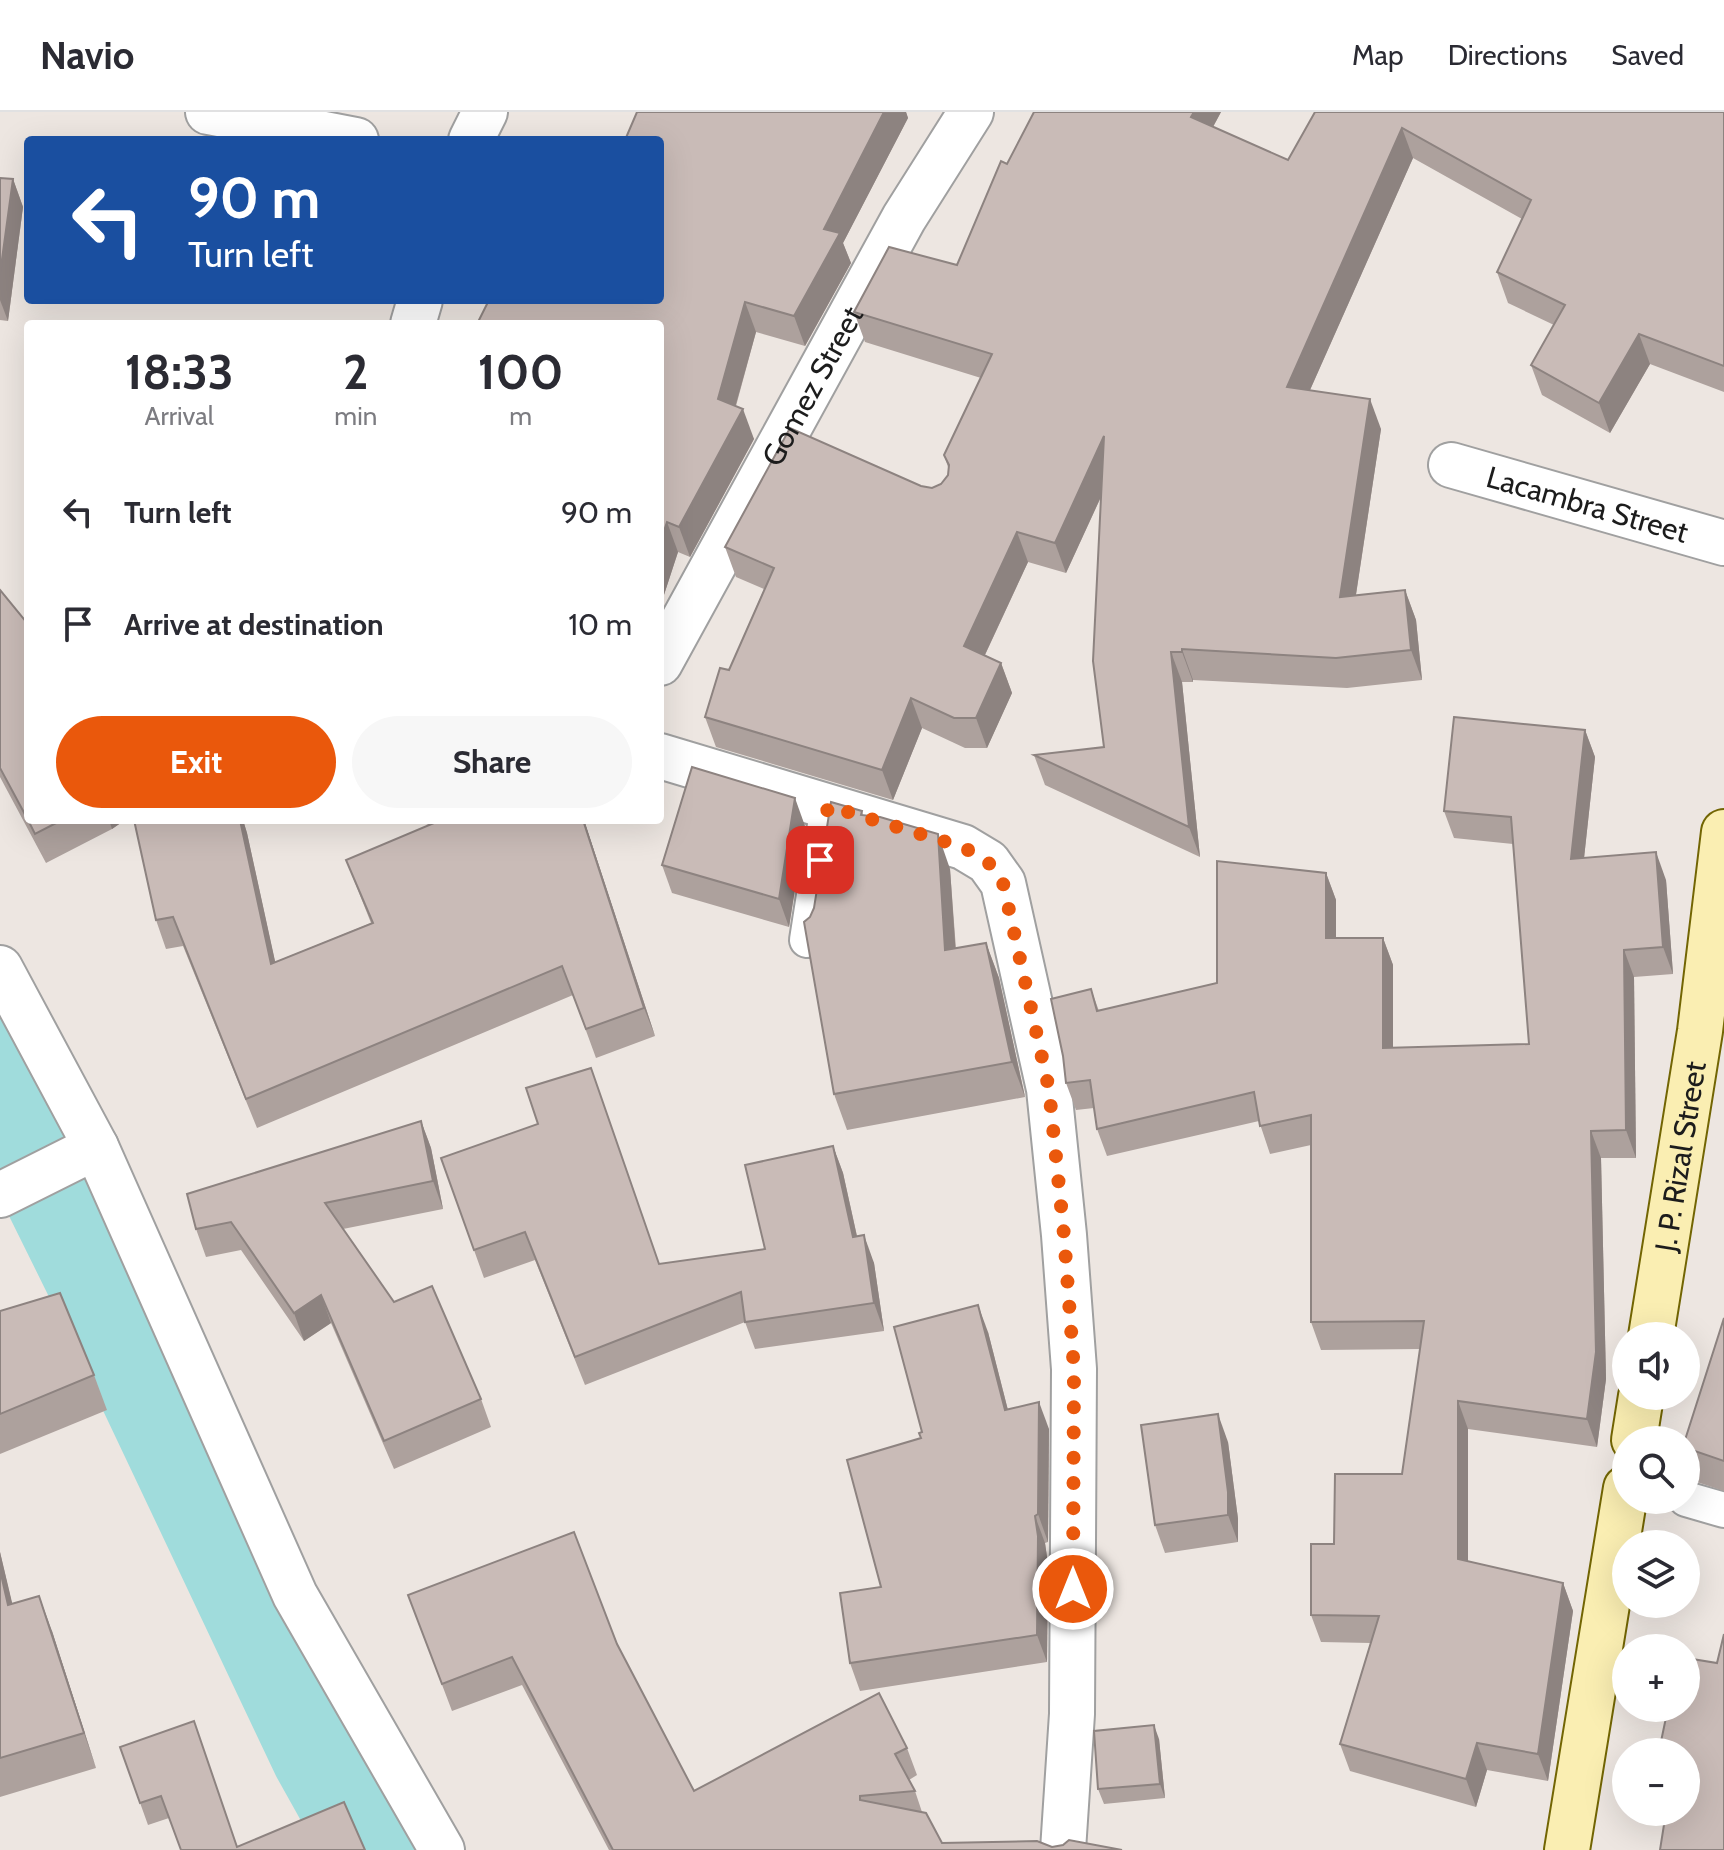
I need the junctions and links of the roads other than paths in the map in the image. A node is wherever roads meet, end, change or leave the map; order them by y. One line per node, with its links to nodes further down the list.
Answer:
1 (208, 112): 4 (street)
2 (485, 112): 5 (street)
3 (971, 112): 8 (street, Gomez Street)
4 (335, 136)
5 (473, 136)
6 (1451, 465): 7 (street, Lacambra Street)
7 (1724, 543)
8 (664, 657)
9 (664, 757): 10 (street)
10 (828, 806): 12 (lane); 22 (street)
11 (1724, 832): 14 (street, J. P. Rizal Street)
12 (807, 940)
13 (0, 968): 15 (street)
14 (1712, 1035): 17 (street, J. P. Rizal Street)
15 (82, 1154): 16 (street); 21 (street)
16 (0, 1195)
17 (1654, 1322)
18 (1700, 1503): 19 (lane)
19 (1724, 1510)
20 (1622, 1514): 23 (street)
21 (442, 1850)
22 (1063, 1850)
23 (1567, 1850)

